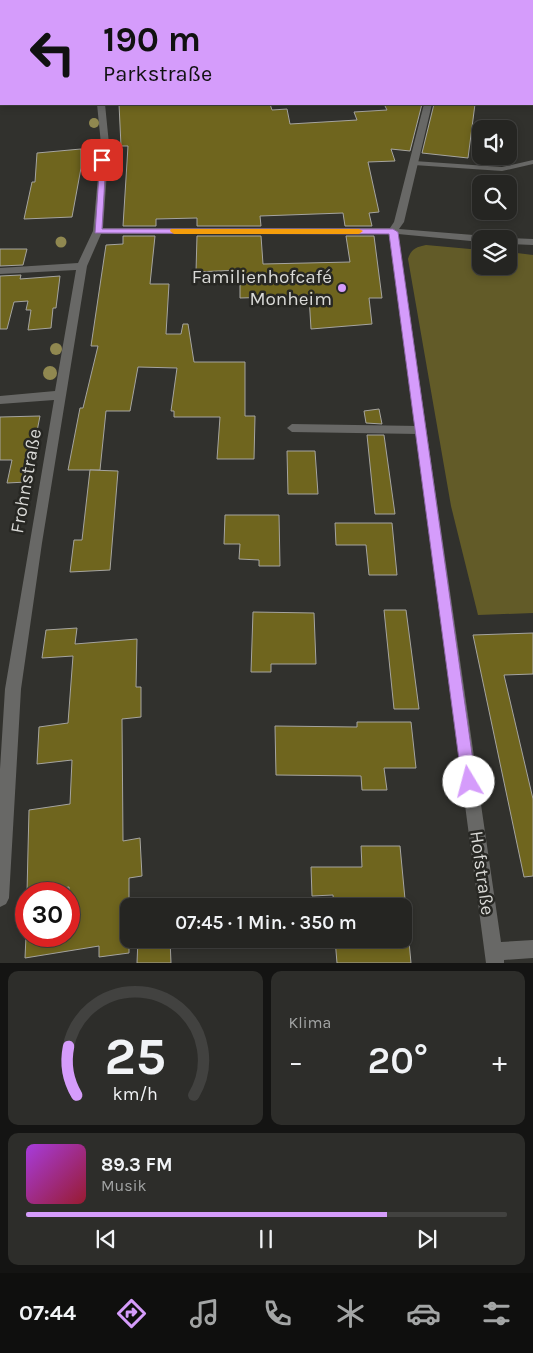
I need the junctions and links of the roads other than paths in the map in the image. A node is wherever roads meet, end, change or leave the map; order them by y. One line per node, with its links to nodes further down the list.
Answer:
1 (101, 105): 5 (street, Frohnstraße)
2 (428, 105): 4 (street)
3 (533, 162): 4 (lane)
4 (414, 163): 6 (street)
5 (98, 231): 6 (street); 10 (street, Frohnstraße)
6 (393, 232): 7 (street); 15 (street, Hofstraße)
7 (472, 238)
8 (517, 241): 9 (street)
9 (533, 242)
10 (82, 266): 11 (street); 12 (street, Frohnstraße)
11 (0, 271)
12 (60, 395): 13 (street); 16 (street, Frohnstraße)
13 (0, 400)
14 (292, 428): 15 (lane)
15 (419, 430): 18 (street, Hofstraße)
16 (0, 898)
17 (533, 949): 18 (street, Hofstraße)
18 (494, 957)

